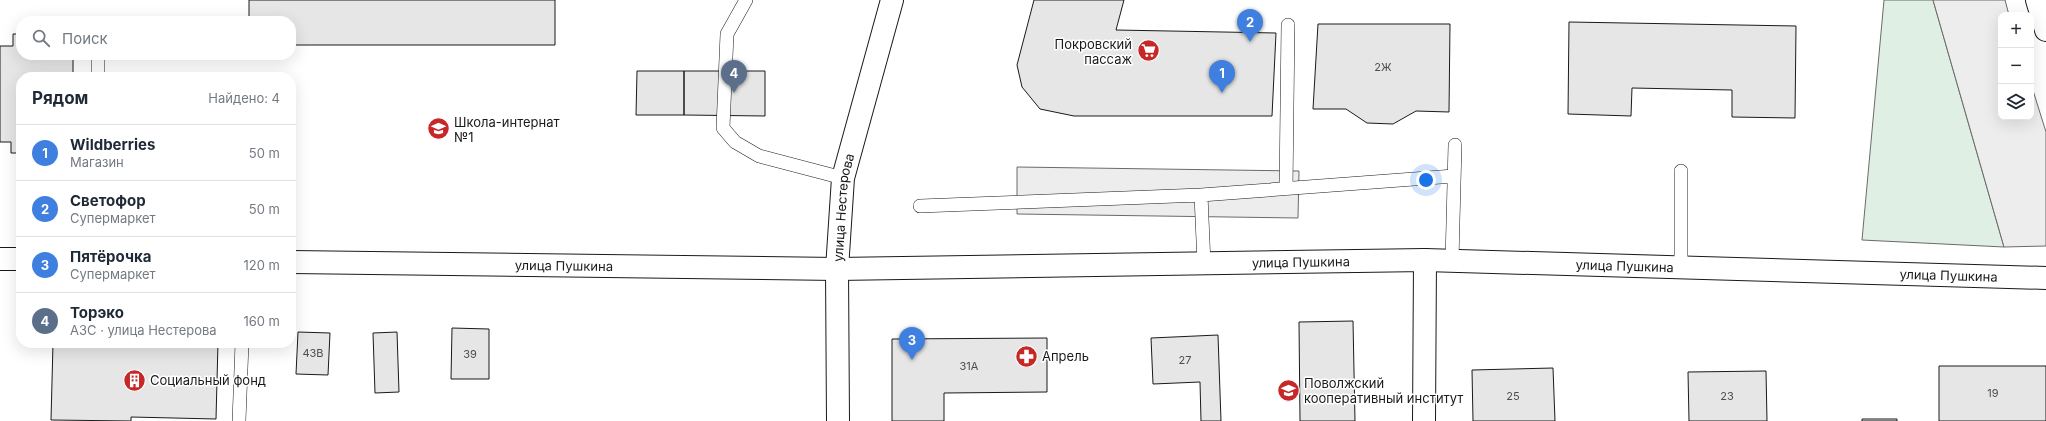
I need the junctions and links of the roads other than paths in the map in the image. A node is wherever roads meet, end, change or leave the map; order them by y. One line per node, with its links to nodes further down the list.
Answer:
1 (746, 0): 11 (lane)
2 (892, 0): 11 (street, улица Нестерова)
3 (2037, 0): 5 (street)
4 (1288, 25): 12 (lane)
5 (2046, 30)
6 (98, 60): 7 (lane)
7 (98, 72)
8 (1455, 145): 10 (lane)
9 (1681, 171): 22 (lane)
10 (1454, 176): 12 (lane); 18 (lane)
11 (843, 178): 21 (street, улица Нестерова)
12 (1286, 189): 13 (lane)
13 (1201, 195): 14 (lane); 20 (lane)
14 (920, 206)
15 (0, 258): 16 (street)
16 (16, 259)
17 (1425, 260): 18 (street, улица Пушкина); 20 (street, улица Пушкина); 27 (street)
18 (1452, 261): 22 (street, улица Пушкина)
19 (296, 262): 21 (street, улица Пушкина)
20 (1204, 264): 21 (street, улица Пушкина)
21 (838, 268): 26 (street, улица Нестерова)
22 (1681, 268): 23 (street, улица Пушкина)
23 (2046, 278)
24 (242, 348): 25 (lane)
25 (239, 421)
26 (838, 421)
27 (1424, 421)

